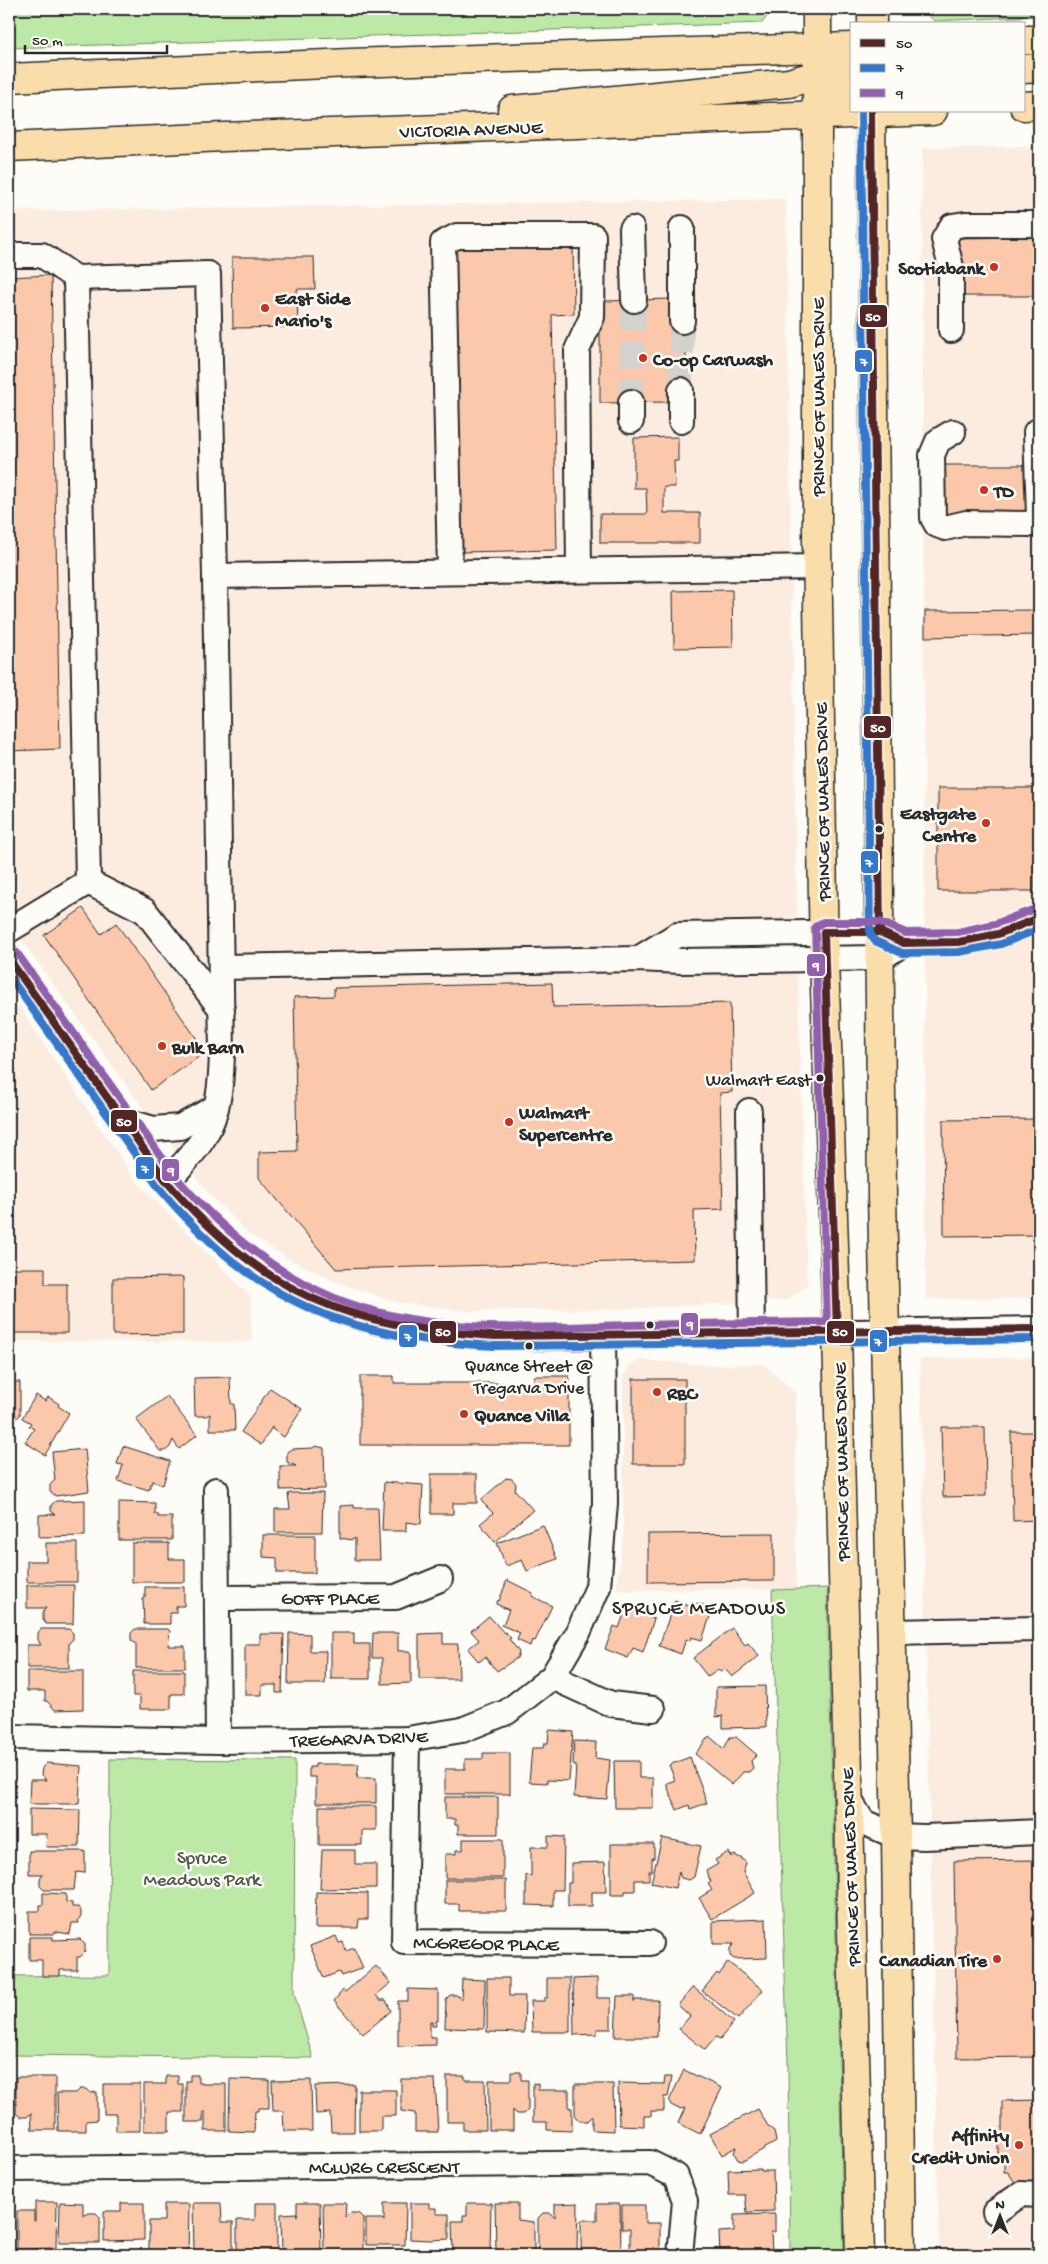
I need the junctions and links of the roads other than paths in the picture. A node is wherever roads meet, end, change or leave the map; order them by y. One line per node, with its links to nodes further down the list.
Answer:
1 (817, 9): 7 (main road, PRINCE OF WALES DRIVE)
2 (872, 9): 3 (main road)
3 (872, 22)
4 (1026, 40): 5 (main road)
5 (1039, 40)
6 (850, 47): 7 (main road)
7 (817, 48): 11 (main road, PRINCE OF WALES DRIVE); 12 (main road)
8 (850, 60): 11 (main road)
9 (1039, 68): 10 (main road)
10 (1026, 69)
11 (817, 75): 18 (main road, PRINCE OF WALES DRIVE); 19 (main road)
12 (9, 78)
13 (850, 88): 18 (main road)
14 (1039, 105): 15 (main road)
15 (1026, 106)
16 (902, 112): 17 (main road, VICTORIA AVENUE)
17 (871, 113): 18 (main road, VICTORIA AVENUE); 41 (main road)
18 (817, 116): 19 (main road, VICTORIA AVENUE); 33 (main road, PRINCE OF WALES DRIVE)
19 (224, 137): 20 (main road, VICTORIA AVENUE)
20 (9, 147)
21 (1039, 224): 28 (street)
22 (682, 228): 27 (street)
23 (632, 229): 26 (street)
24 (9, 255): 25 (street)
25 (76, 278): 36 (street); 37 (street)
26 (634, 300)
27 (682, 321)
28 (951, 330)
29 (680, 390): 30 (street)
30 (681, 421)
31 (953, 432): 32 (street)
32 (1036, 432)
33 (817, 566): 34 (street); 40 (main road, PRINCE OF WALES DRIVE)
34 (579, 570): 35 (street); 35 (street)
35 (450, 572): 36 (street)
36 (215, 576): 45 (street)
37 (88, 882): 39 (street); 46 (street)
38 (1039, 918): 41 (street)
39 (9, 930)
40 (824, 932): 41 (street); 43 (street); 44 (main road, PRINCE OF WALES DRIVE)
41 (880, 945): 44 (street); 53 (main road)
42 (9, 959): 49 (street)
43 (638, 959): 44 (street); 45 (street)
44 (824, 959): 52 (main road, PRINCE OF WALES DRIVE)
45 (221, 967): 46 (street)
46 (222, 1010): 47 (street)
47 (216, 1107): 49 (street); 50 (street)
48 (749, 1111): 54 (street)
49 (123, 1120): 50 (street)
50 (167, 1182): 55 (street)
51 (1039, 1330): 53 (street)
52 (837, 1332): 53 (street); 54 (street); 66 (main road, PRINCE OF WALES DRIVE)
53 (884, 1332): 60 (main road)
54 (752, 1334): 55 (street)
55 (603, 1336): 61 (street, TREGARVA DRIVE)
56 (216, 1490): 58 (street)
57 (440, 1579): 58 (street, GOFF PLACE)
58 (218, 1598): 65 (street)
59 (1039, 1629): 60 (street)
60 (892, 1632): 68 (main road)
61 (552, 1676): 62 (street); 64 (street, TREGARVA DRIVE)
62 (653, 1709)
63 (9, 1737): 65 (street, TREGARVA DRIVE)
64 (407, 1739): 65 (street, TREGARVA DRIVE); 69 (street, MCGREGOR PLACE)
65 (218, 1741)
66 (847, 1796): 68 (street); 74 (main road, PRINCE OF WALES DRIVE)
67 (1039, 1832): 68 (street)
68 (896, 1836): 75 (main road)
69 (650, 1943)
70 (9, 2169): 73 (street, MCLURG CRESCENT)
71 (1039, 2195): 72 (street)
72 (995, 2212)
73 (680, 2255)
74 (860, 2255)
75 (901, 2255)

